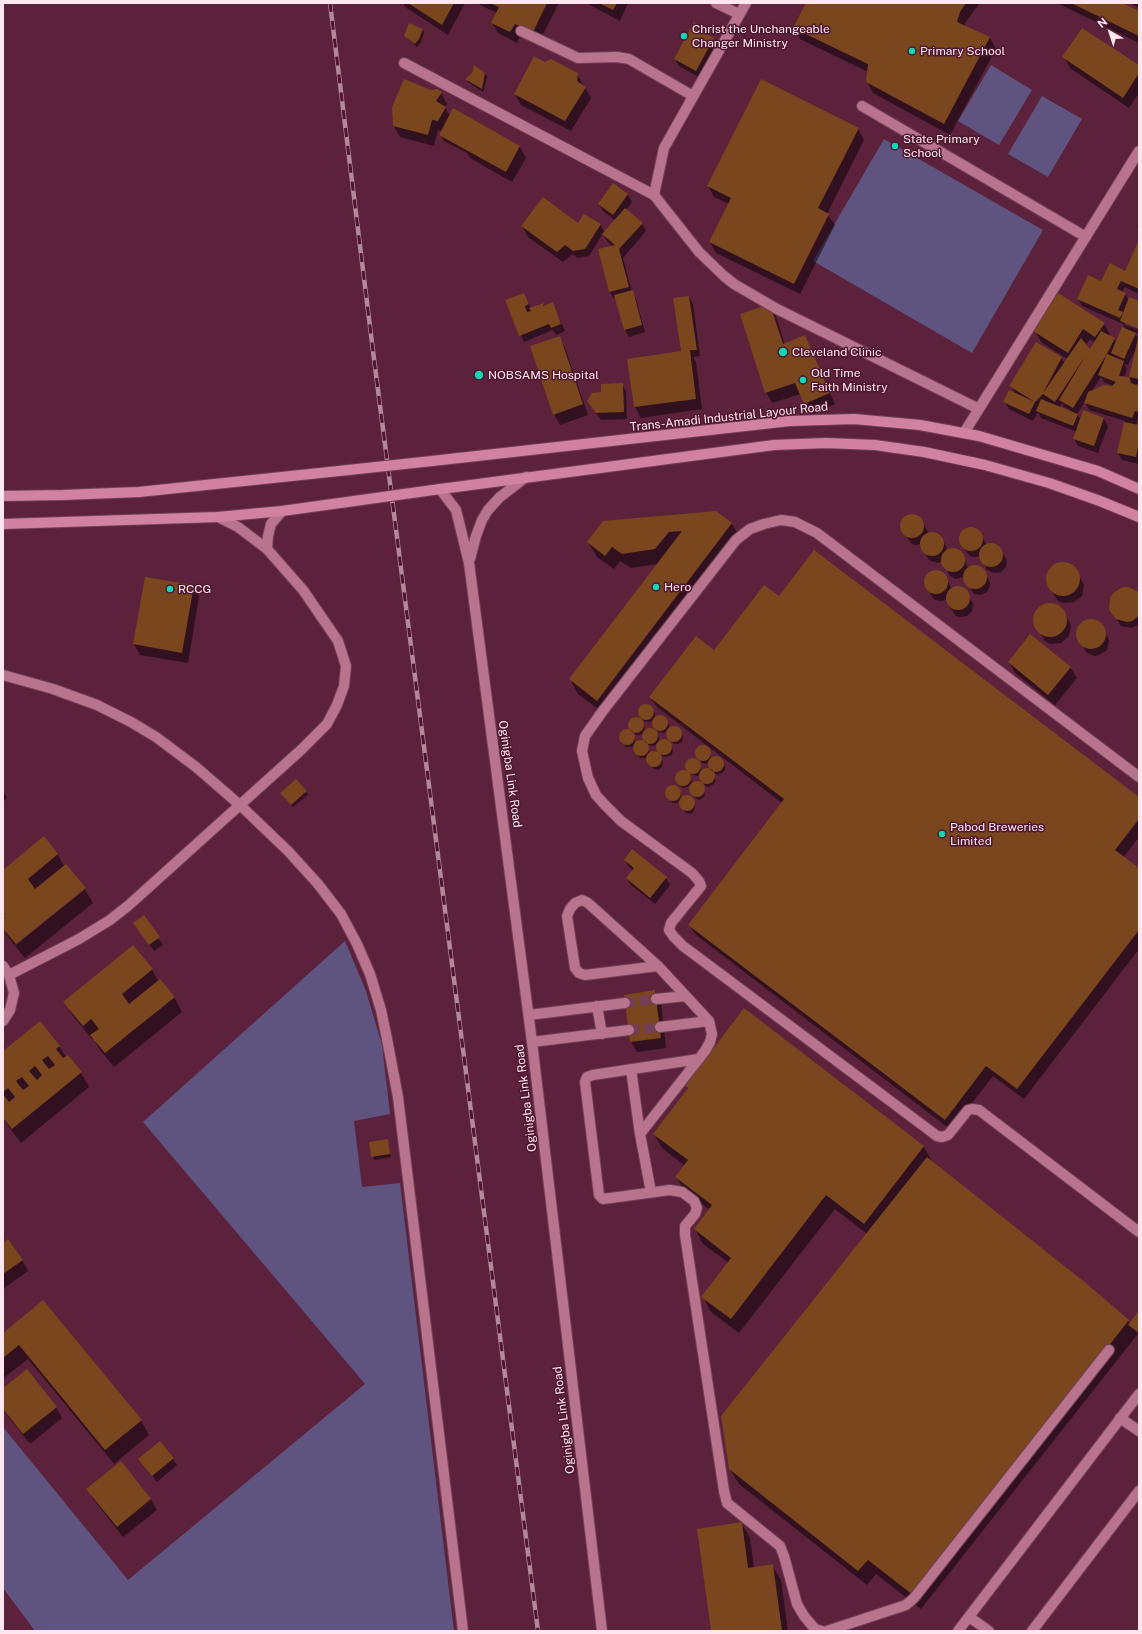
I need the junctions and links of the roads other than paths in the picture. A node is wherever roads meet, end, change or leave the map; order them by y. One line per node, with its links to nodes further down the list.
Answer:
1 (716, 3): 3 (street)
2 (746, 3): 3 (street)
3 (739, 14): 6 (street)
4 (521, 31): 6 (street)
5 (404, 63): 9 (street)
6 (693, 96): 9 (street)
7 (862, 106): 10 (street)
8 (1139, 151): 10 (street)
9 (654, 195): 11 (street)
10 (1086, 237): 11 (street)
11 (979, 409): 12 (street)
12 (964, 433): 15 (main road, Trans-Amadi Industrial Layour Road); 16 (main road, Trans-Amadi Industrial Layour Road, bridge)
13 (526, 478): 14 (main road); 19 (main road); 22 (street)
14 (436, 489): 17 (main road, bridge); 22 (street, Oginigba Link Road)
15 (1139, 490)
16 (3, 496)
17 (282, 511): 18 (main road); 21 (street)
18 (218, 517): 20 (main road); 21 (street)
19 (1139, 517)
20 (3, 524)
21 (267, 549): 25 (street)
22 (469, 563): 32 (street, Oginigba Link Road)
23 (3, 675): 25 (street)
24 (1139, 777): 43 (street)
25 (241, 806): 27 (street); 50 (street)
26 (658, 966): 26 (street); 28 (street)
27 (6, 971): 33 (street)
28 (686, 996): 29 (street); 34 (street)
29 (656, 999)
30 (625, 1003): 31 (street)
31 (598, 1006): 32 (street); 37 (street)
32 (528, 1015): 38 (street, Oginigba Link Road)
33 (3, 1021)
34 (709, 1021): 35 (street); 39 (street)
35 (660, 1027)
36 (629, 1030): 37 (street)
37 (602, 1034): 38 (street)
38 (532, 1042): 51 (street, Oginigba Link Road)
39 (698, 1060): 40 (street); 41 (street)
40 (631, 1070): 41 (street); 42 (street)
41 (640, 1134): 42 (street)
42 (651, 1192): 52 (street)
43 (1139, 1232)
44 (1109, 1350): 53 (street)
45 (1139, 1394): 46 (street)
46 (1120, 1418): 47 (street); 49 (street)
47 (1139, 1431)
48 (1139, 1491): 56 (street)
49 (969, 1617): 54 (street); 55 (street)
50 (462, 1631)
51 (602, 1631)
52 (822, 1631)
53 (827, 1631)
54 (958, 1631)
55 (989, 1631)
56 (1032, 1631)

